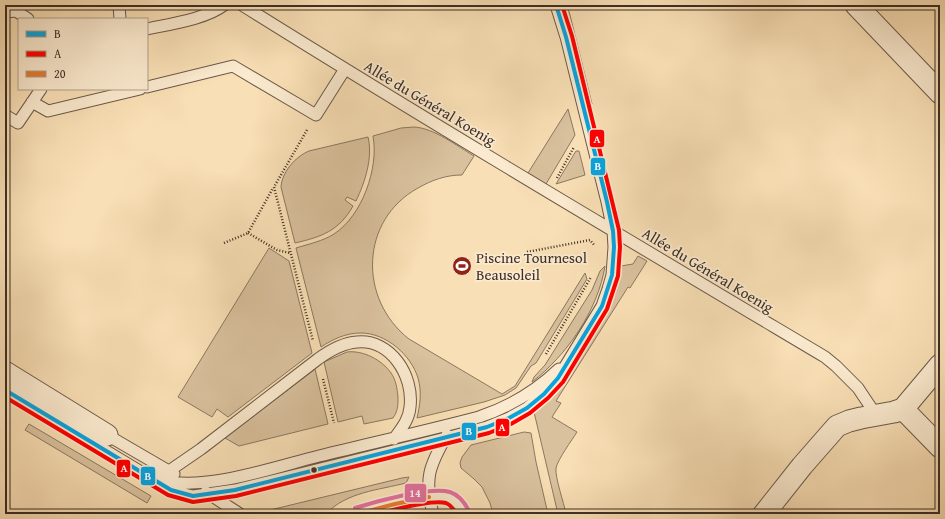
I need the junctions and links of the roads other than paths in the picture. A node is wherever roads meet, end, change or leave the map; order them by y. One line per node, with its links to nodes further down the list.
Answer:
1 (119, 5): 8 (lane)
2 (224, 5): 9 (lane)
3 (242, 5): 10 (lane, Allée du Général Koenig)
4 (556, 5): 17 (lane)
5 (856, 5): 14 (street)
6 (5, 12): 7 (lane)
7 (26, 18)
8 (120, 18)
9 (148, 30)
10 (345, 69): 11 (lane, Allée du Général Koenig); 17 (lane, Allée du Général Koenig)
11 (148, 87)
12 (40, 90): 15 (lane)
13 (136, 90): 15 (lane)
14 (940, 93)
15 (32, 102): 16 (lane)
16 (5, 115)
17 (613, 232): 18 (lane); 23 (lane, Allée du Général Koenig)
18 (575, 353): 24 (lane); 27 (lane)
19 (940, 365): 22 (street)
20 (5, 372): 25 (street)
21 (5, 390): 31 (lane)
22 (903, 409): 23 (street); 28 (street)
23 (876, 415): 40 (street)
24 (454, 424): 26 (lane); 27 (lane)
25 (107, 435): 30 (lane)
26 (395, 438): 29 (lane); 30 (lane); 32 (lane)
27 (446, 438): 29 (lane); 34 (lane)
28 (940, 447)
29 (385, 453): 33 (lane)
30 (170, 471): 31 (lane); 32 (lane)
31 (151, 478): 32 (lane); 33 (lane)
32 (190, 484): 33 (lane)
33 (209, 494): 36 (lane)
34 (429, 497): 35 (lane); 38 (lane); 39 (lane)
35 (397, 509): 37 (lane)
36 (240, 514)
37 (357, 514)
38 (433, 514)
39 (464, 514)
40 (764, 514)

